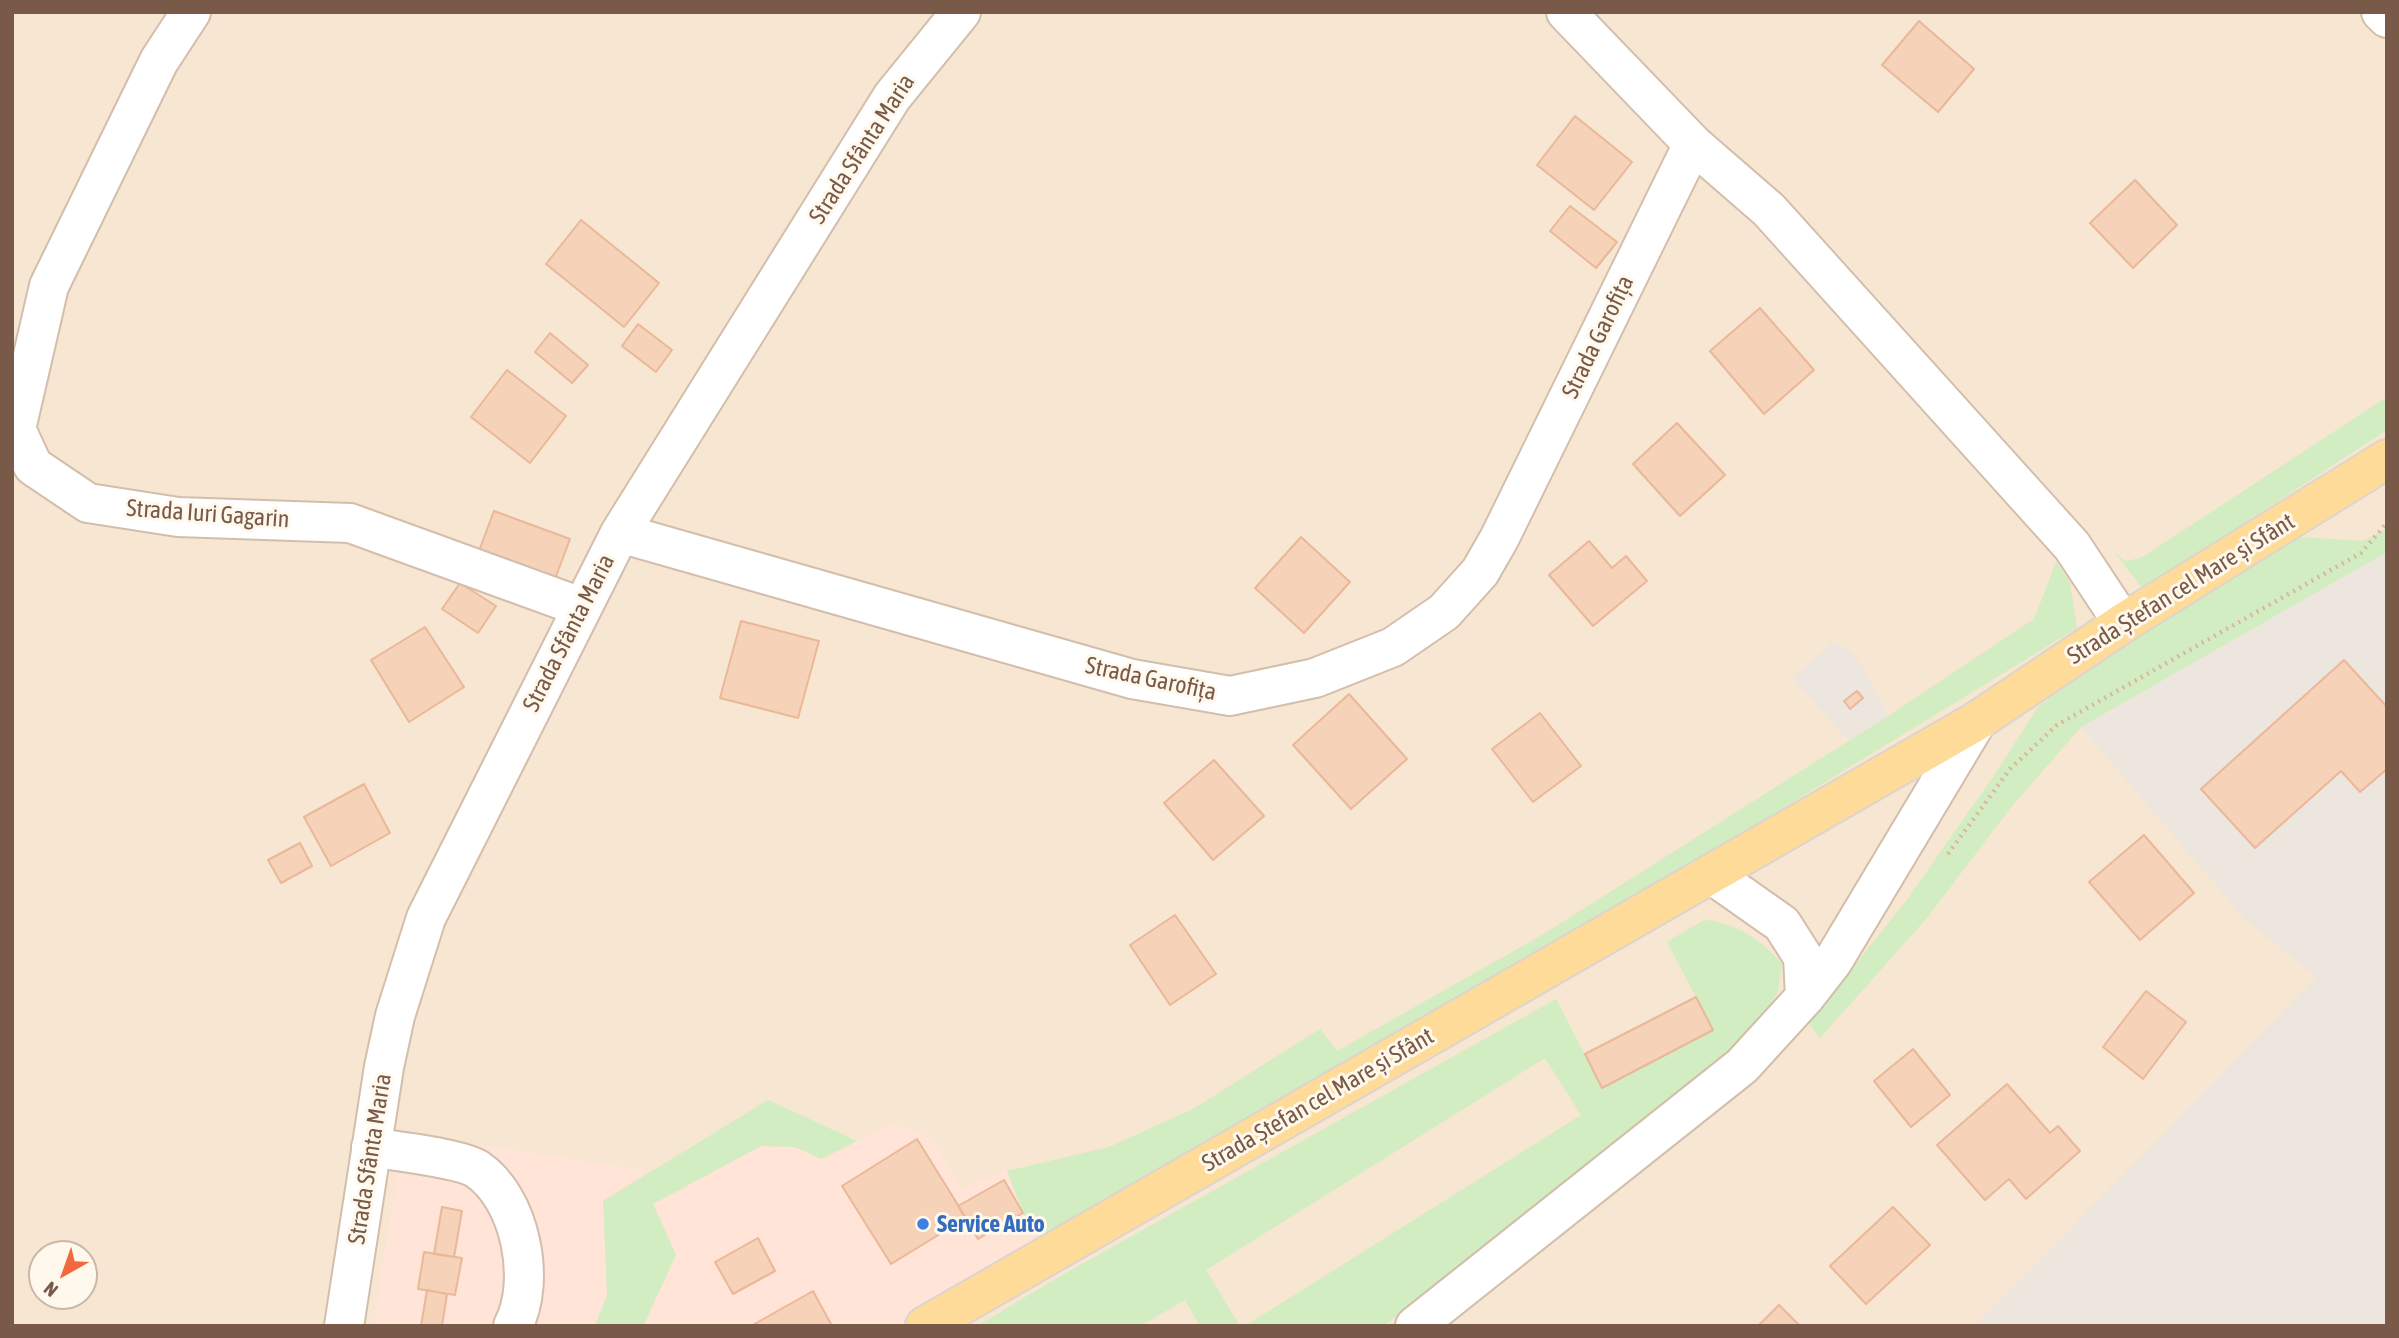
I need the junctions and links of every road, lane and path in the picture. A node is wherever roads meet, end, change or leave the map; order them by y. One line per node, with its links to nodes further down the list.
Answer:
1 (191, 12): 10 (street, Strada Iuri Gagarin)
2 (961, 12): 9 (street, Strada Sfânta Maria)
3 (1566, 12): 6 (street)
4 (2381, 12): 5 (street)
5 (2387, 18)
6 (1693, 144): 9 (street, Strada Garofița); 11 (street)
7 (2387, 459): 11 (main road, Strada Ștefan cel Mare și Sfânt)
8 (2387, 523): 13 (path)
9 (620, 533): 10 (street, Strada Sfânta Maria)
10 (582, 607): 16 (street, Strada Sfânta Maria)
11 (2123, 622): 12 (main road, Strada Ștefan cel Mare și Sfânt)
12 (1977, 722): 14 (main road, Strada Ștefan cel Mare și Sfânt); 15 (street, Strada Ștefan cel Mare și Sfânt)
13 (1941, 863)
14 (1711, 874): 15 (street); 19 (main road, Strada Ștefan cel Mare și Sfânt)
15 (1805, 997): 20 (street, Strada Ștefan cel Mare și Sfânt)
16 (371, 1147): 17 (street, Strada Sfânta Maria); 18 (street)
17 (344, 1326)
18 (513, 1326)
19 (925, 1326)
20 (1415, 1326)

